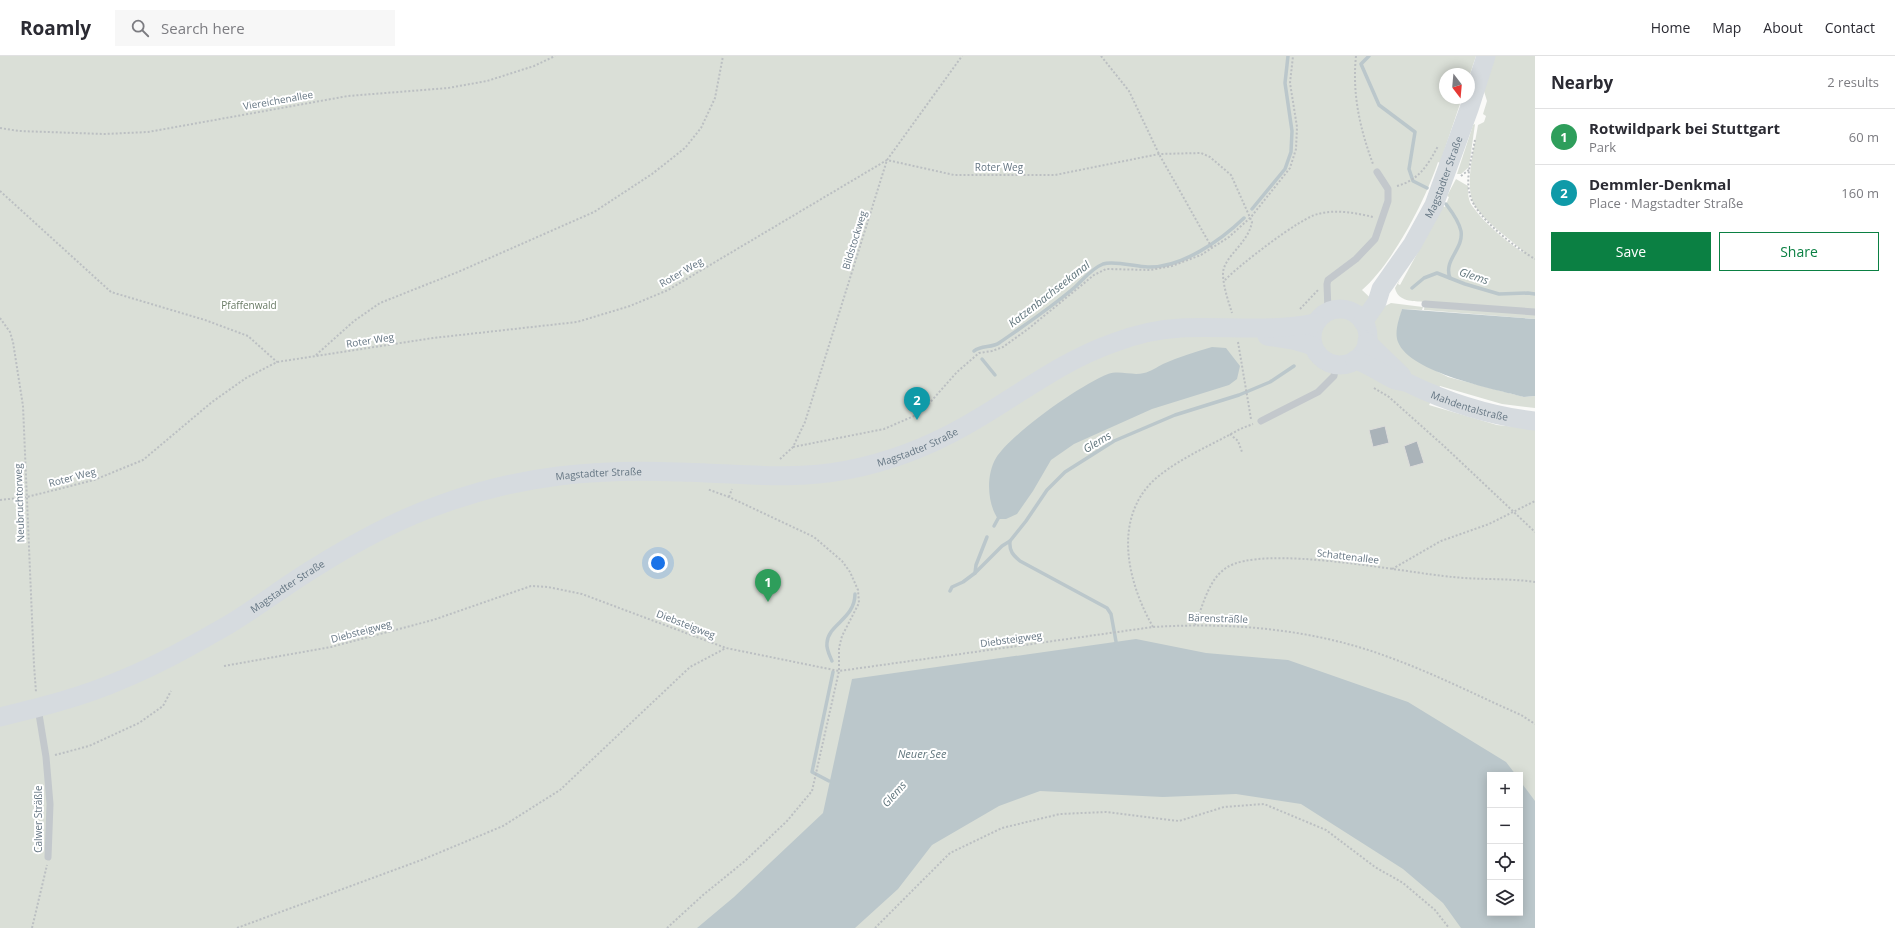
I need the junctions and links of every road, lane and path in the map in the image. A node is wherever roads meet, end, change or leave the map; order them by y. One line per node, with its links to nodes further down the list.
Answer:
1 (555, 56): 8 (path, Viereichenallee)
2 (723, 56): 31 (path)
3 (962, 56): 10 (path, Bildstockweg)
4 (1101, 56): 9 (path)
5 (1293, 56): 16 (path)
6 (1356, 56): 13 (path)
7 (1486, 56): 21 (main road, Magstadter Straße)
8 (0, 128)
9 (1159, 154): 10 (path, Roter Weg); 16 (path, Roter Weg); 18 (path)
10 (886, 160): 18 (path, Bildstockweg); 31 (path, Roter Weg)
11 (1428, 165): 14 (path)
12 (1470, 169): 19 (path)
13 (1377, 172): 17 (lane)
14 (1401, 185)
15 (0, 191): 33 (path)
16 (1251, 217): 18 (path); 20 (path)
17 (1382, 219): 20 (path); 25 (lane)
18 (1212, 248)
19 (1535, 259)
20 (1225, 280): 28 (path)
21 (1381, 289): 23 (main road, Magstadter Straße); 27 (main road, Magstadter Straße)
22 (1425, 304): 24 (lane)
23 (1347, 310): 25 (main road); 27 (main road)
24 (1535, 312)
25 (1322, 317): 28 (main road, Magstadter Straße); 30 (main road)
26 (0, 318): 43 (path, Neubruchtorweg)
27 (1363, 322): 29 (main road)
28 (1230, 327): 30 (main road, Magstadter Straße); 37 (path); 57 (main road, Magstadter Straße)
29 (1367, 342): 32 (main road); 35 (main road, Mahdentalstraße)
30 (1313, 346): 34 (main road)
31 (315, 356): 33 (path, Roter Weg)
32 (1355, 360): 34 (main road); 35 (main road, Mahdentalstraße)
33 (277, 362): 43 (path, Roter Weg)
34 (1336, 364): 38 (lane)
35 (1406, 382): 39 (main road, Mahdentalstraße)
36 (1370, 386): 47 (path)
37 (1251, 416)
38 (1260, 421)
39 (1535, 421)
40 (1252, 424): 41 (path)
41 (1230, 434): 42 (path); 52 (path)
42 (1242, 452)
43 (27, 497): 45 (path, Roter Weg); 57 (path, Neubruchtorweg)
44 (729, 497): 55 (path)
45 (0, 500)
46 (1535, 501): 47 (path)
47 (1513, 512): 48 (path); 49 (path)
48 (1535, 532)
49 (1391, 570): 50 (path, Schattenallee); 51 (path, Schattenallee)
50 (1535, 582)
51 (1195, 625): 52 (path, Bärensträßle); 59 (path, Bärensträßle)
52 (1153, 627): 55 (path, Diebsteigweg)
53 (726, 648): 54 (path, Diebsteigweg); 55 (path, Diebsteigweg); 63 (path)
54 (224, 666)
55 (839, 671): 64 (path)
56 (171, 691): 60 (path)
57 (38, 700): 58 (main road, Magstadter Straße); 60 (lane, Calwer Sträßle)
58 (0, 717)
59 (1535, 724)
60 (46, 757): 61 (lane, Calwer Sträßle)
61 (48, 857): 62 (path, Calwer Sträßle)
62 (32, 928)
63 (237, 928)
64 (667, 928)
65 (875, 928): 66 (path)
66 (1449, 928)

